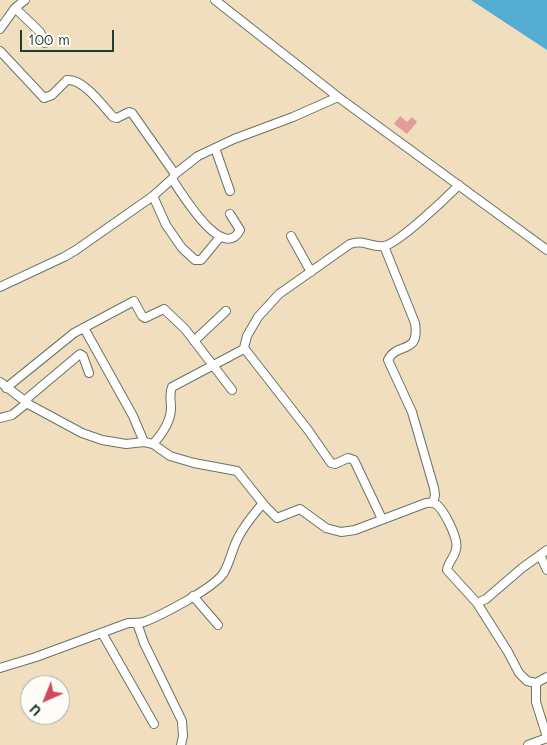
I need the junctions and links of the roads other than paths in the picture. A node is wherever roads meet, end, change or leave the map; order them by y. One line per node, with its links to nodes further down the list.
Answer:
1 (25, 0): 3 (street)
2 (215, 0): 7 (street)
3 (15, 8): 4 (street); 5 (street)
4 (0, 29)
5 (45, 43)
6 (0, 51): 9 (street)
7 (338, 97): 8 (street); 10 (street)
8 (215, 148): 9 (street); 11 (street)
9 (173, 177): 12 (street); 15 (street)
10 (459, 186): 16 (street); 17 (street)
11 (230, 191)
12 (152, 196): 15 (street); 19 (street)
13 (230, 214): 15 (street)
14 (291, 236): 18 (street)
15 (220, 237)
16 (384, 246): 18 (street); 33 (street)
17 (547, 250)
18 (310, 272): 23 (street)
19 (0, 287)
20 (226, 311): 22 (street)
21 (84, 328): 22 (street); 26 (street); 30 (street)
22 (194, 341): 24 (street)
23 (244, 348): 24 (street); 34 (street)
24 (213, 366): 27 (street); 31 (street)
25 (90, 373): 28 (street)
26 (3, 385): 28 (street)
27 (232, 390)
28 (25, 402): 29 (street); 30 (street)
29 (0, 418)
30 (144, 442): 31 (street)
31 (153, 444): 32 (street)
32 (263, 503): 34 (street); 37 (street)
33 (433, 503): 34 (street); 38 (street)
34 (382, 520)
35 (544, 553): 36 (street); 38 (street)
36 (547, 570)
37 (193, 596): 39 (street); 40 (street)
38 (477, 603): 44 (street)
39 (137, 623): 41 (street); 47 (street)
40 (218, 625)
41 (102, 633): 42 (street); 45 (street)
42 (0, 668)
43 (547, 676): 44 (street)
44 (536, 683): 46 (street)
45 (154, 724)
46 (547, 738): 48 (street)
47 (181, 745)
48 (528, 745)

